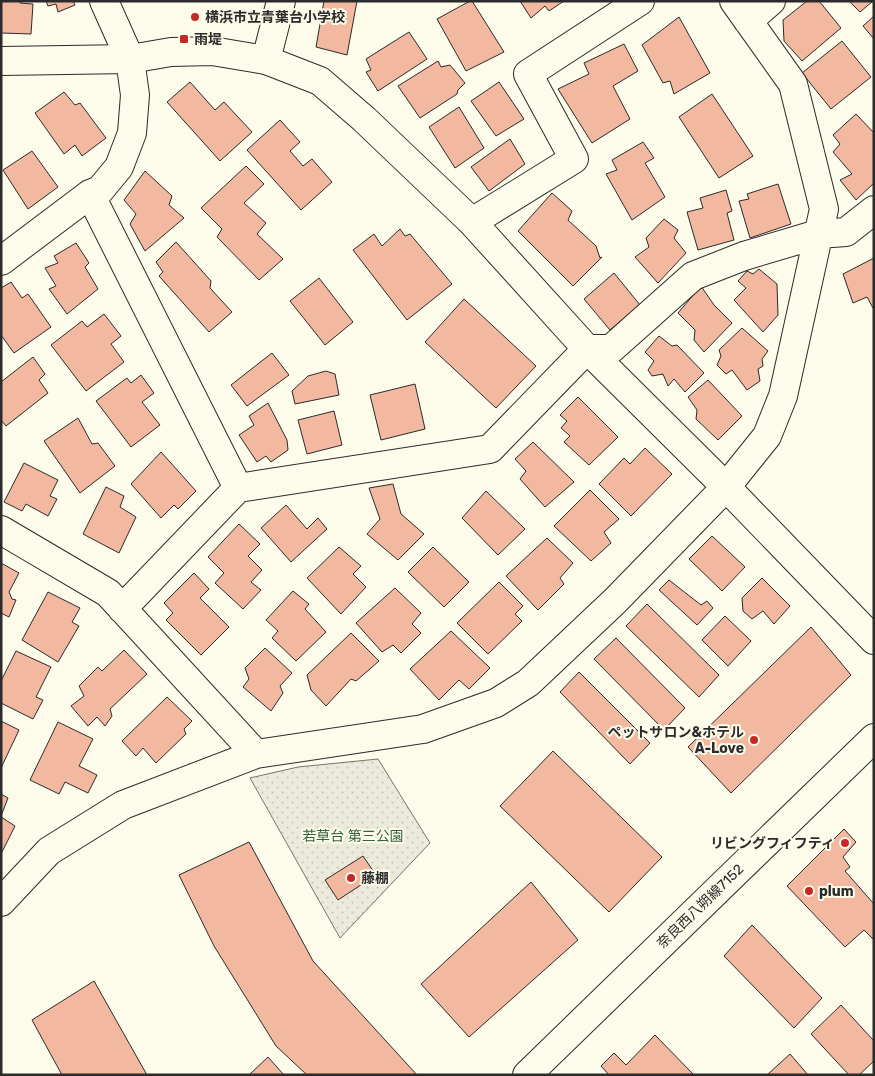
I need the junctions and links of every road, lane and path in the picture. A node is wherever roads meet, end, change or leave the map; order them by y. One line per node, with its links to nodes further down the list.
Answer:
1 (104, 1): 6 (street)
2 (281, 1): 7 (street)
3 (640, 1): 11 (street)
4 (771, 1): 5 (street)
5 (741, 11): 12 (street)
6 (130, 59): 7 (street); 8 (street); 9 (street)
7 (266, 60): 11 (street)
8 (1, 61)
9 (90, 194): 13 (street); 16 (street)
10 (874, 210): 12 (street)
11 (472, 222): 14 (street)
12 (818, 234): 14 (street); 15 (street)
13 (1, 261)
14 (586, 350): 15 (street); 16 (street)
15 (726, 487): 19 (street); 21 (street)
16 (238, 488): 18 (street)
17 (1, 530): 18 (street)
18 (122, 609): 21 (street)
19 (874, 640)
20 (874, 738): 23 (street, 奈良西八朔線7152)
21 (256, 754): 22 (street)
22 (1, 902)
23 (539, 1071)

